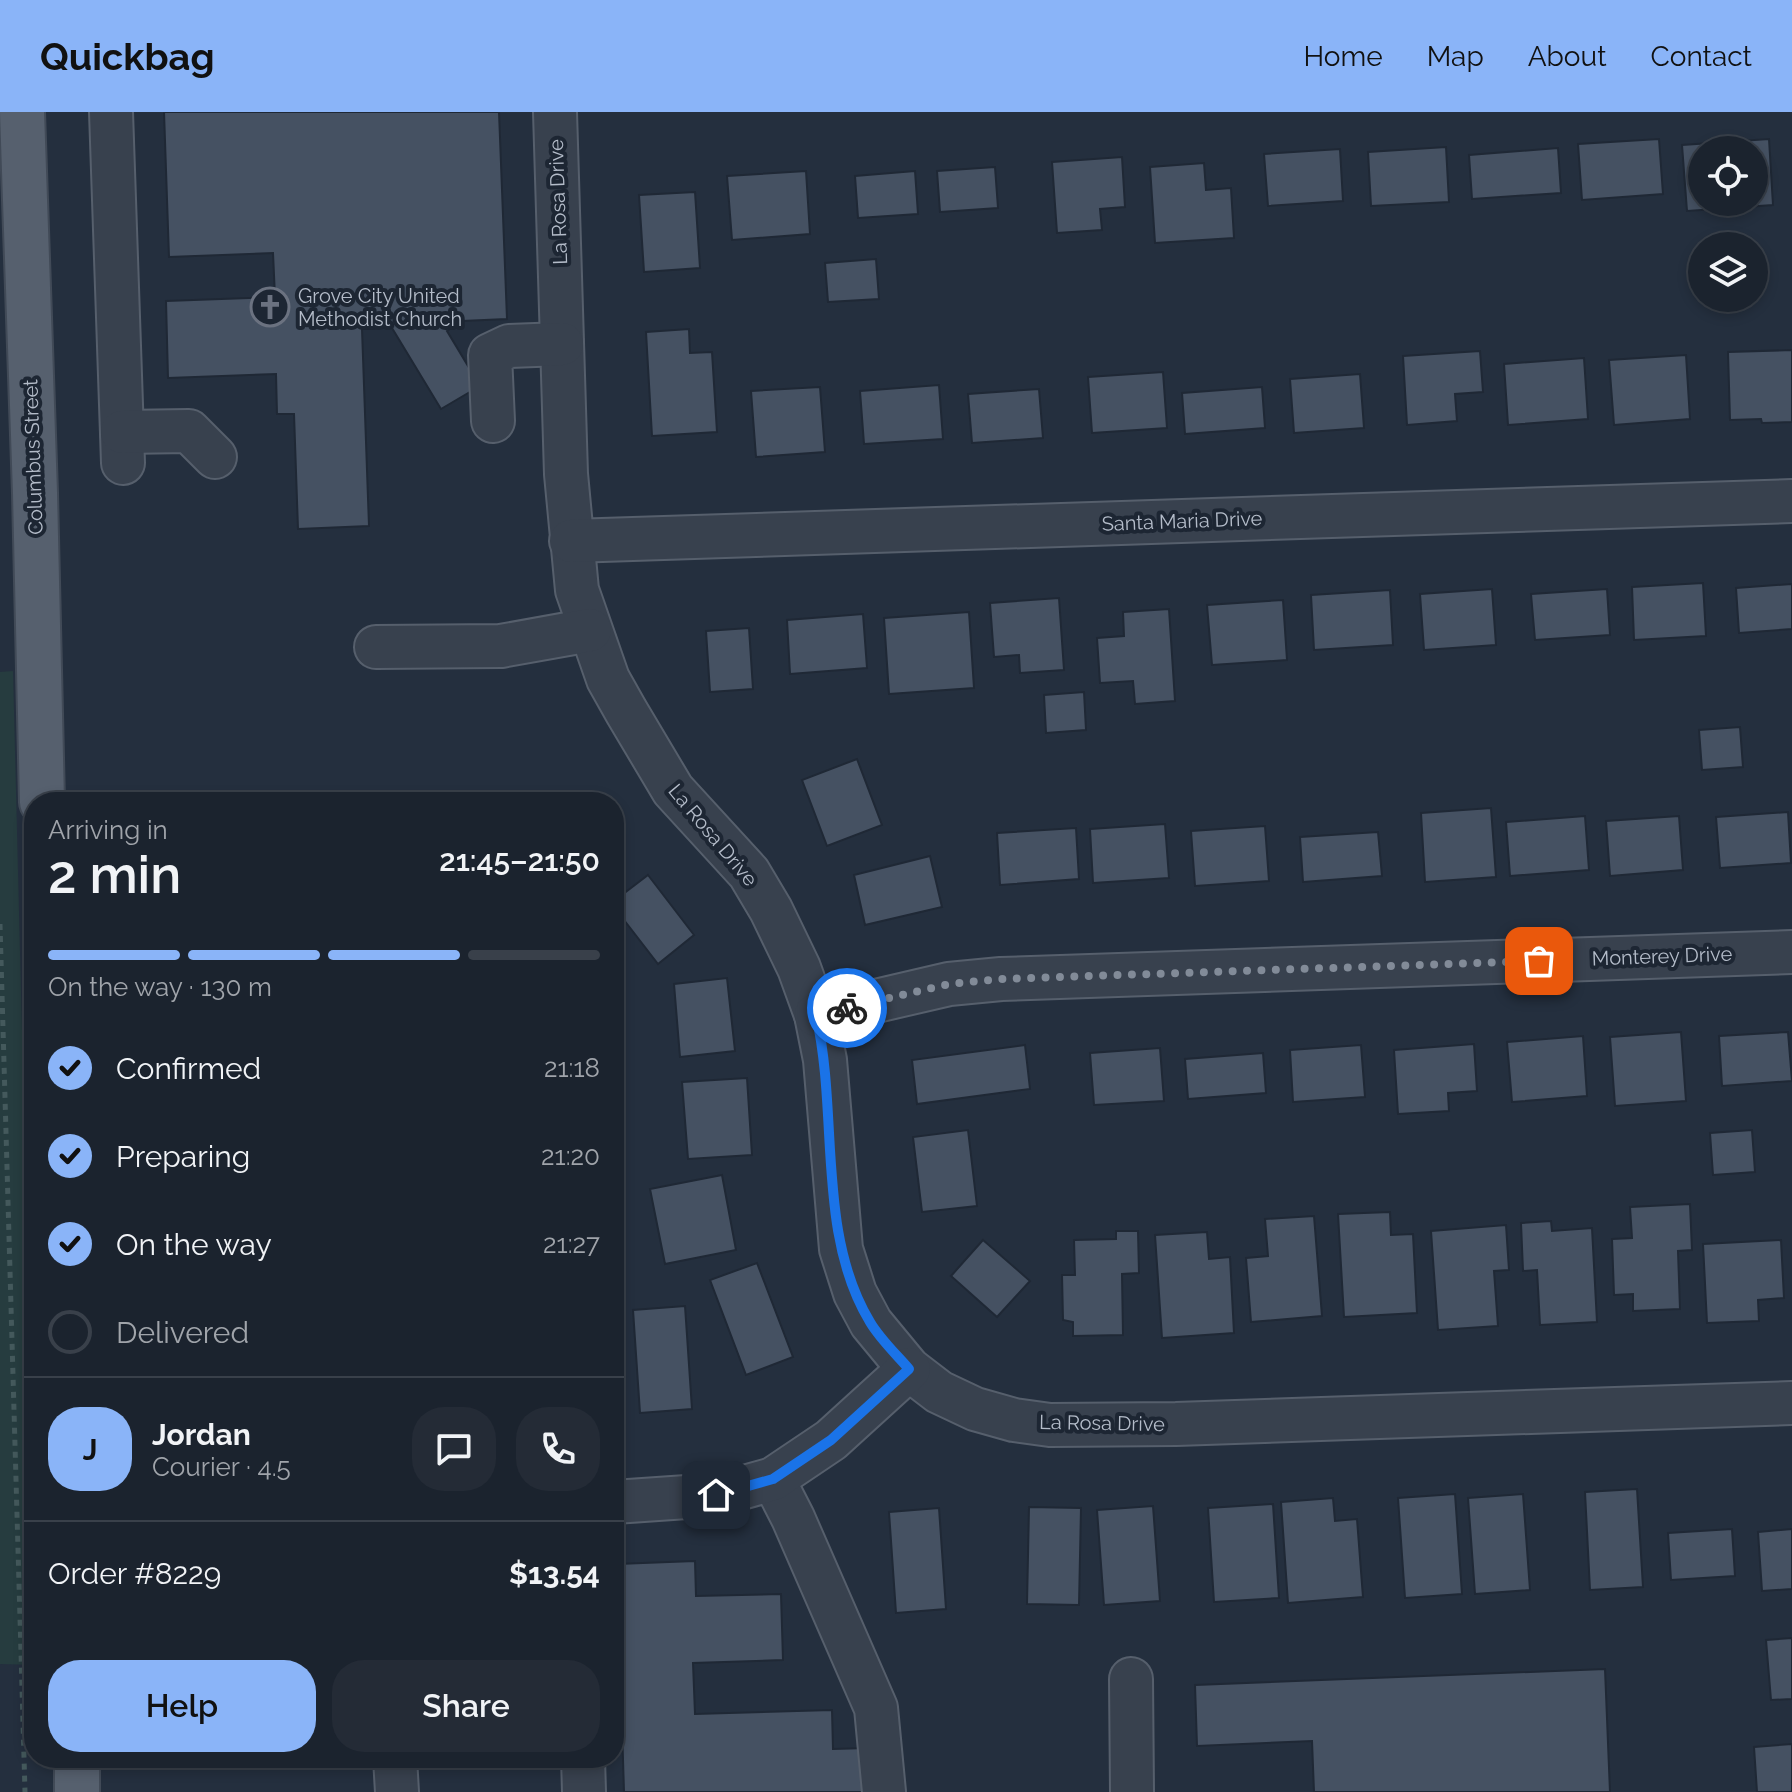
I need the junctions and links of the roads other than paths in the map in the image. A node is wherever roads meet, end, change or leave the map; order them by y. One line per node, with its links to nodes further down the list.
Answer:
1 (111, 112): 7 (street)
2 (555, 112): 5 (street, La Rosa Drive)
3 (15, 115): 4 (main road, Columbus Street)
4 (14, 268): 12 (main road, Columbus Street)
5 (562, 344): 6 (street); 9 (street, La Rosa Drive)
6 (493, 421)
7 (215, 457)
8 (1792, 501): 9 (street, Santa Maria Drive)
9 (571, 541): 10 (street, La Rosa Drive)
10 (590, 630): 11 (street); 14 (street, La Rosa Drive)
11 (376, 647)
12 (41, 792)
13 (1792, 952): 14 (street, Monterey Drive)
14 (816, 1015): 15 (street, La Rosa Drive)
15 (909, 1369): 16 (street, La Rosa Drive); 17 (street)
16 (1792, 1403)
17 (773, 1479): 18 (street); 26 (street)
18 (624, 1501)
19 (1131, 1679): 27 (street)
20 (77, 1768): 23 (main road)
21 (396, 1768): 24 (street)
22 (583, 1768): 25 (street)
23 (77, 1792)
24 (397, 1792)
25 (584, 1792)
26 (884, 1792)
27 (1132, 1792)

